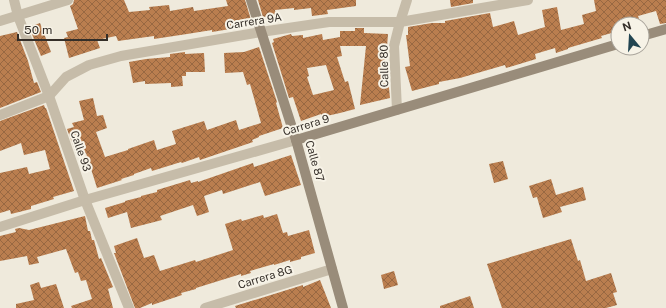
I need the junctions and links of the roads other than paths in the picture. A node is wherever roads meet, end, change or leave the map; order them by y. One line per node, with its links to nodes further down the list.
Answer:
1 (14, 0): 6 (street, Calle 93)
2 (68, 0): 6 (street)
3 (251, 0): 10 (street, Calle 87)
4 (407, 0): 8 (street, Calle 80)
5 (528, 0): 8 (street, Carrera 9A)
6 (18, 16): 7 (street); 13 (street, Calle 93)
7 (0, 21)
8 (400, 22): 10 (street, Carrera 9A); 14 (street, Calle 80)
9 (666, 29): 11 (street)
10 (261, 32): 13 (street, Carrera 9A); 16 (street, Calle 87)
11 (650, 34)
12 (610, 46): 14 (street, Carrera 9)
13 (49, 96): 15 (street, Carrera 9A); 17 (street, Calle 93)
14 (397, 110): 16 (street, Carrera 9)
15 (0, 115)
16 (296, 140): 17 (street, Carrera 9); 19 (street, Calle 87)
17 (85, 200): 18 (street, Carrera 9); 20 (street, Calle 93)
18 (0, 227)
19 (332, 268): 21 (street, Carrera 8G); 22 (street, Calle 87)
20 (129, 308)
21 (205, 308)
22 (343, 308)

